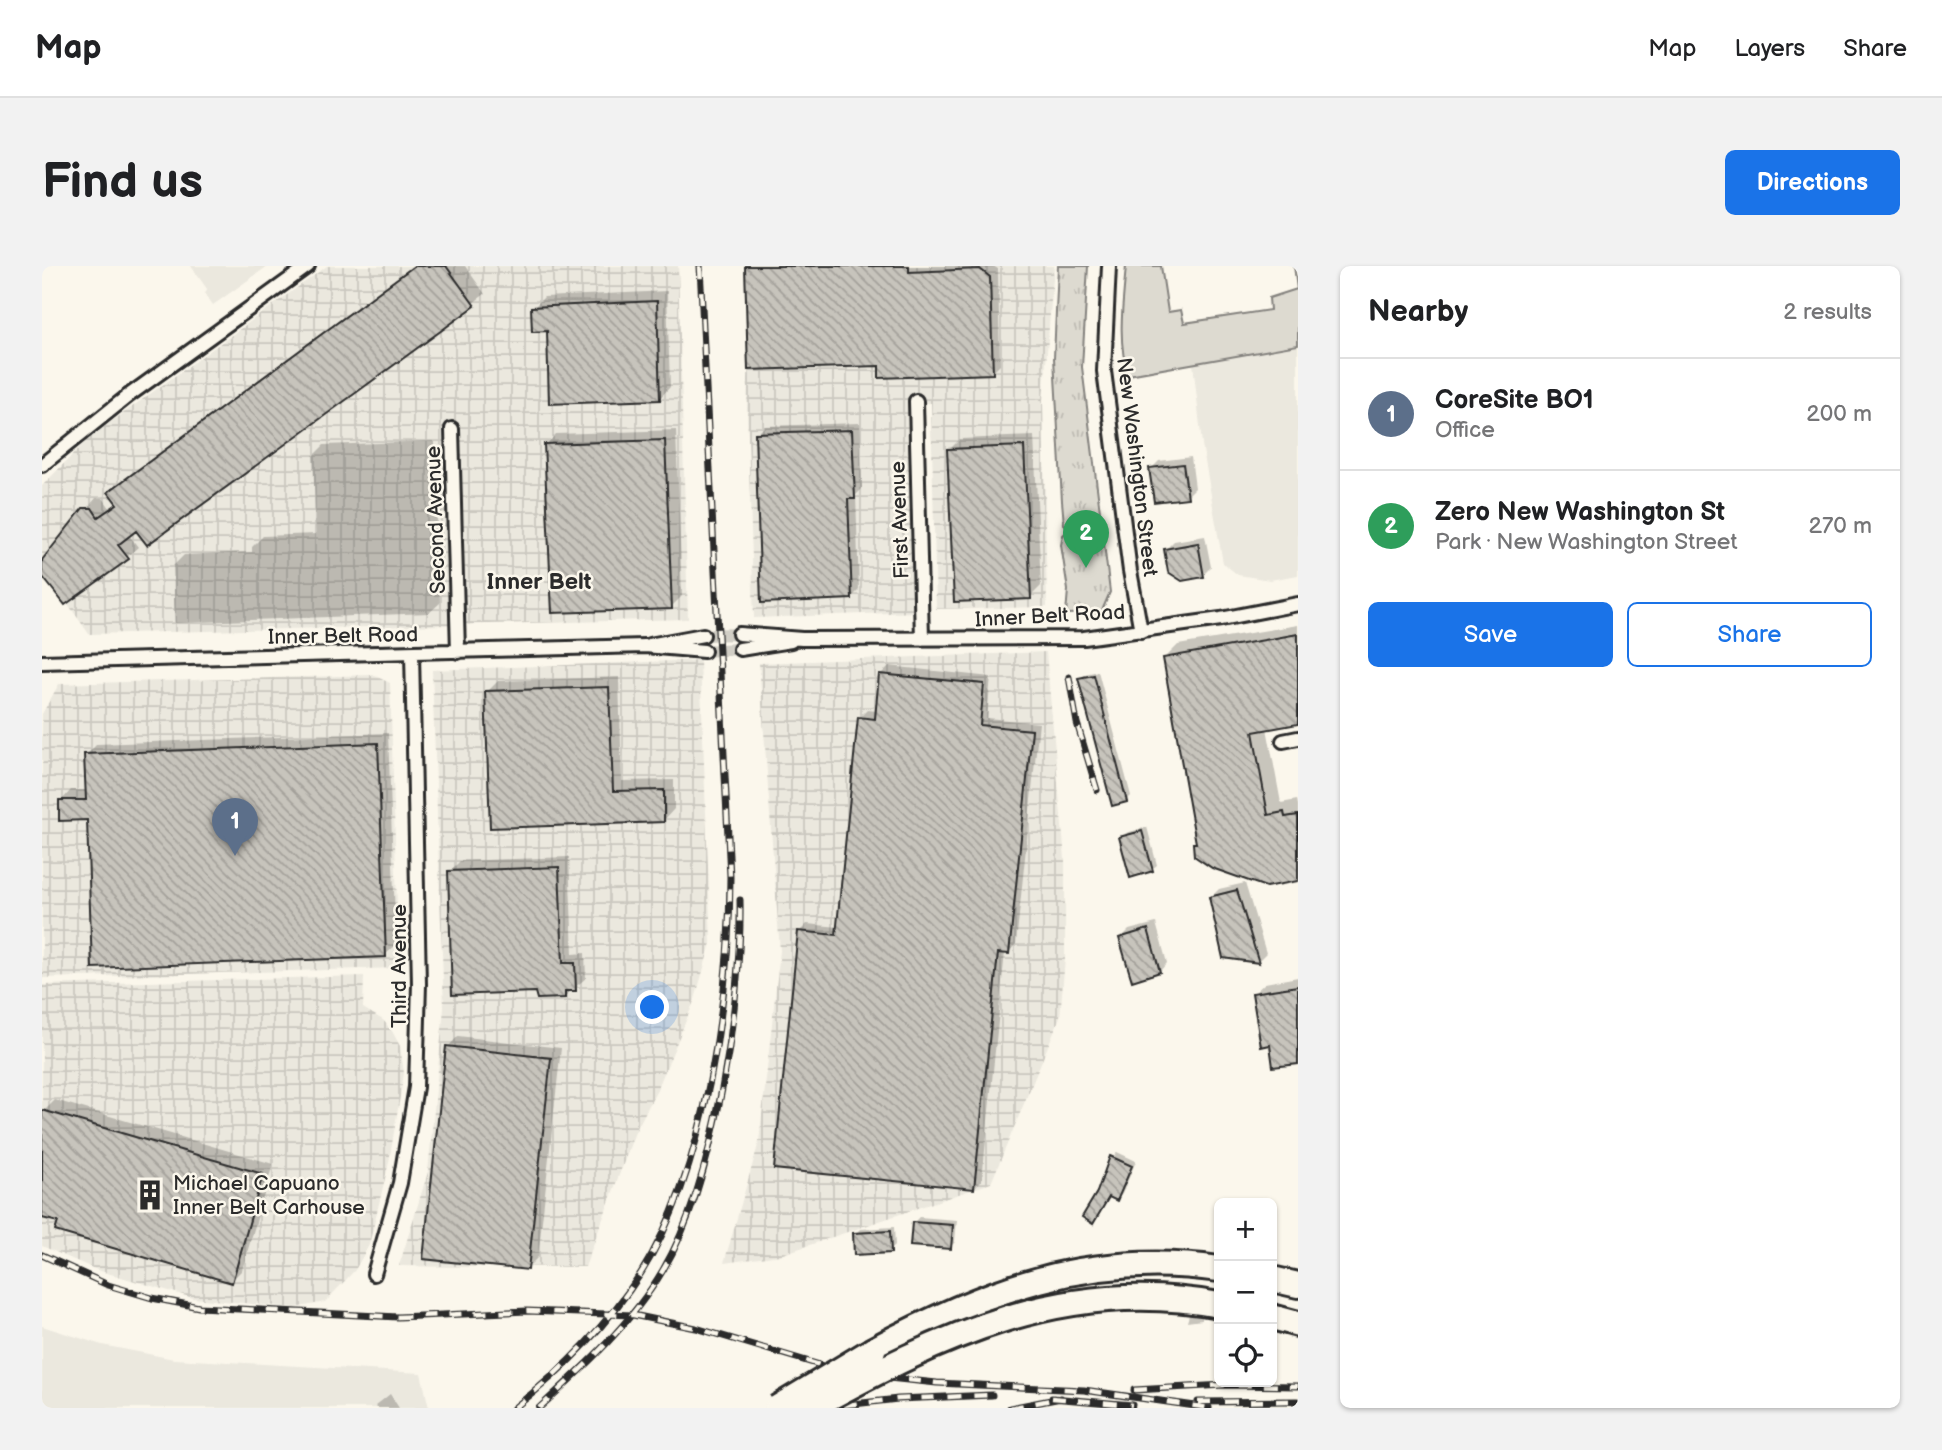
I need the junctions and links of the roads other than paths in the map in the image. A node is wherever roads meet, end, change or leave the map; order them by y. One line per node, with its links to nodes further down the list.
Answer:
1 (308, 266): 5 (street)
2 (1109, 266): 7 (street, New Washington Street)
3 (916, 401): 11 (street, First Avenue)
4 (452, 429): 15 (street, Second Avenue)
5 (42, 465)
6 (1298, 604): 7 (street, Inner Belt Road)
7 (1142, 631): 11 (street, Inner Belt Road)
8 (739, 634): 10 (street, Inner Belt Road)
9 (703, 635): 12 (street, Inner Belt Road)
10 (802, 639): 11 (street, Inner Belt Road); 13 (street, Inner Belt Road)
11 (922, 639)
12 (645, 646): 14 (street, Inner Belt Road); 15 (street, Inner Belt Road)
13 (740, 649)
14 (704, 651)
15 (458, 652): 16 (street, Inner Belt Road)
16 (412, 653): 17 (street, Inner Belt Road); 21 (street, Third Avenue)
17 (42, 662)
18 (1298, 738): 19 (street)
19 (1283, 741)
20 (1214, 1268): 27 (highway, bridge)
21 (374, 1274)
22 (1277, 1280): 23 (highway)
23 (1298, 1285)
24 (1214, 1304): 28 (highway, bridge)
25 (1277, 1318): 26 (highway)
26 (1298, 1324)
27 (777, 1408)
28 (810, 1408)

